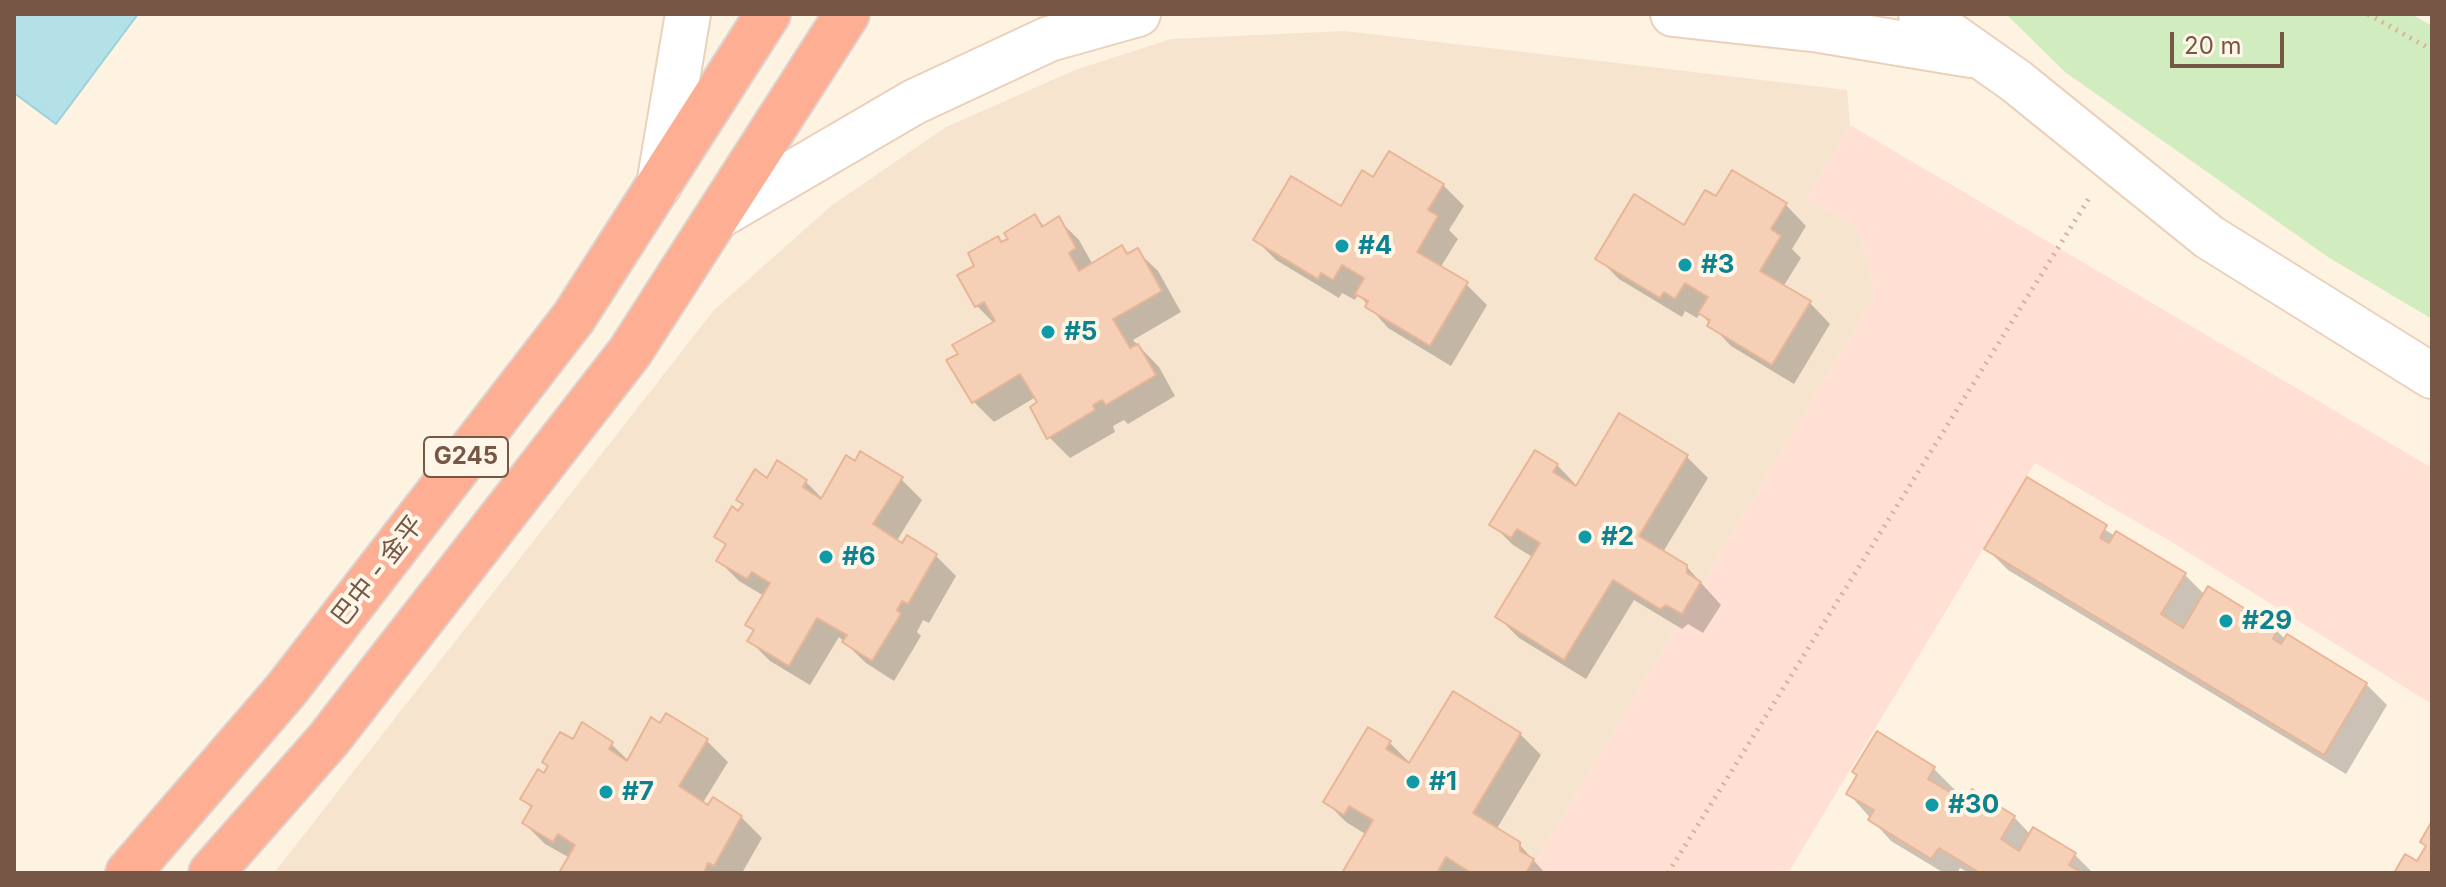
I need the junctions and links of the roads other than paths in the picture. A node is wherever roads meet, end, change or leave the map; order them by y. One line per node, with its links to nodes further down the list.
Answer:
1 (688, 14): 8 (street)
2 (768, 14): 8 (highway, 巴中 - 金平 / G245)
3 (847, 14): 9 (highway, G245)
4 (1138, 14): 9 (street)
5 (1673, 14): 7 (street)
6 (1921, 14): 7 (street)
7 (1981, 57): 10 (street)
8 (659, 185): 11 (highway, 巴中 - 金平 / G245)
9 (717, 217): 12 (highway, G245)
10 (2432, 376)
11 (128, 873)
12 (211, 873)

